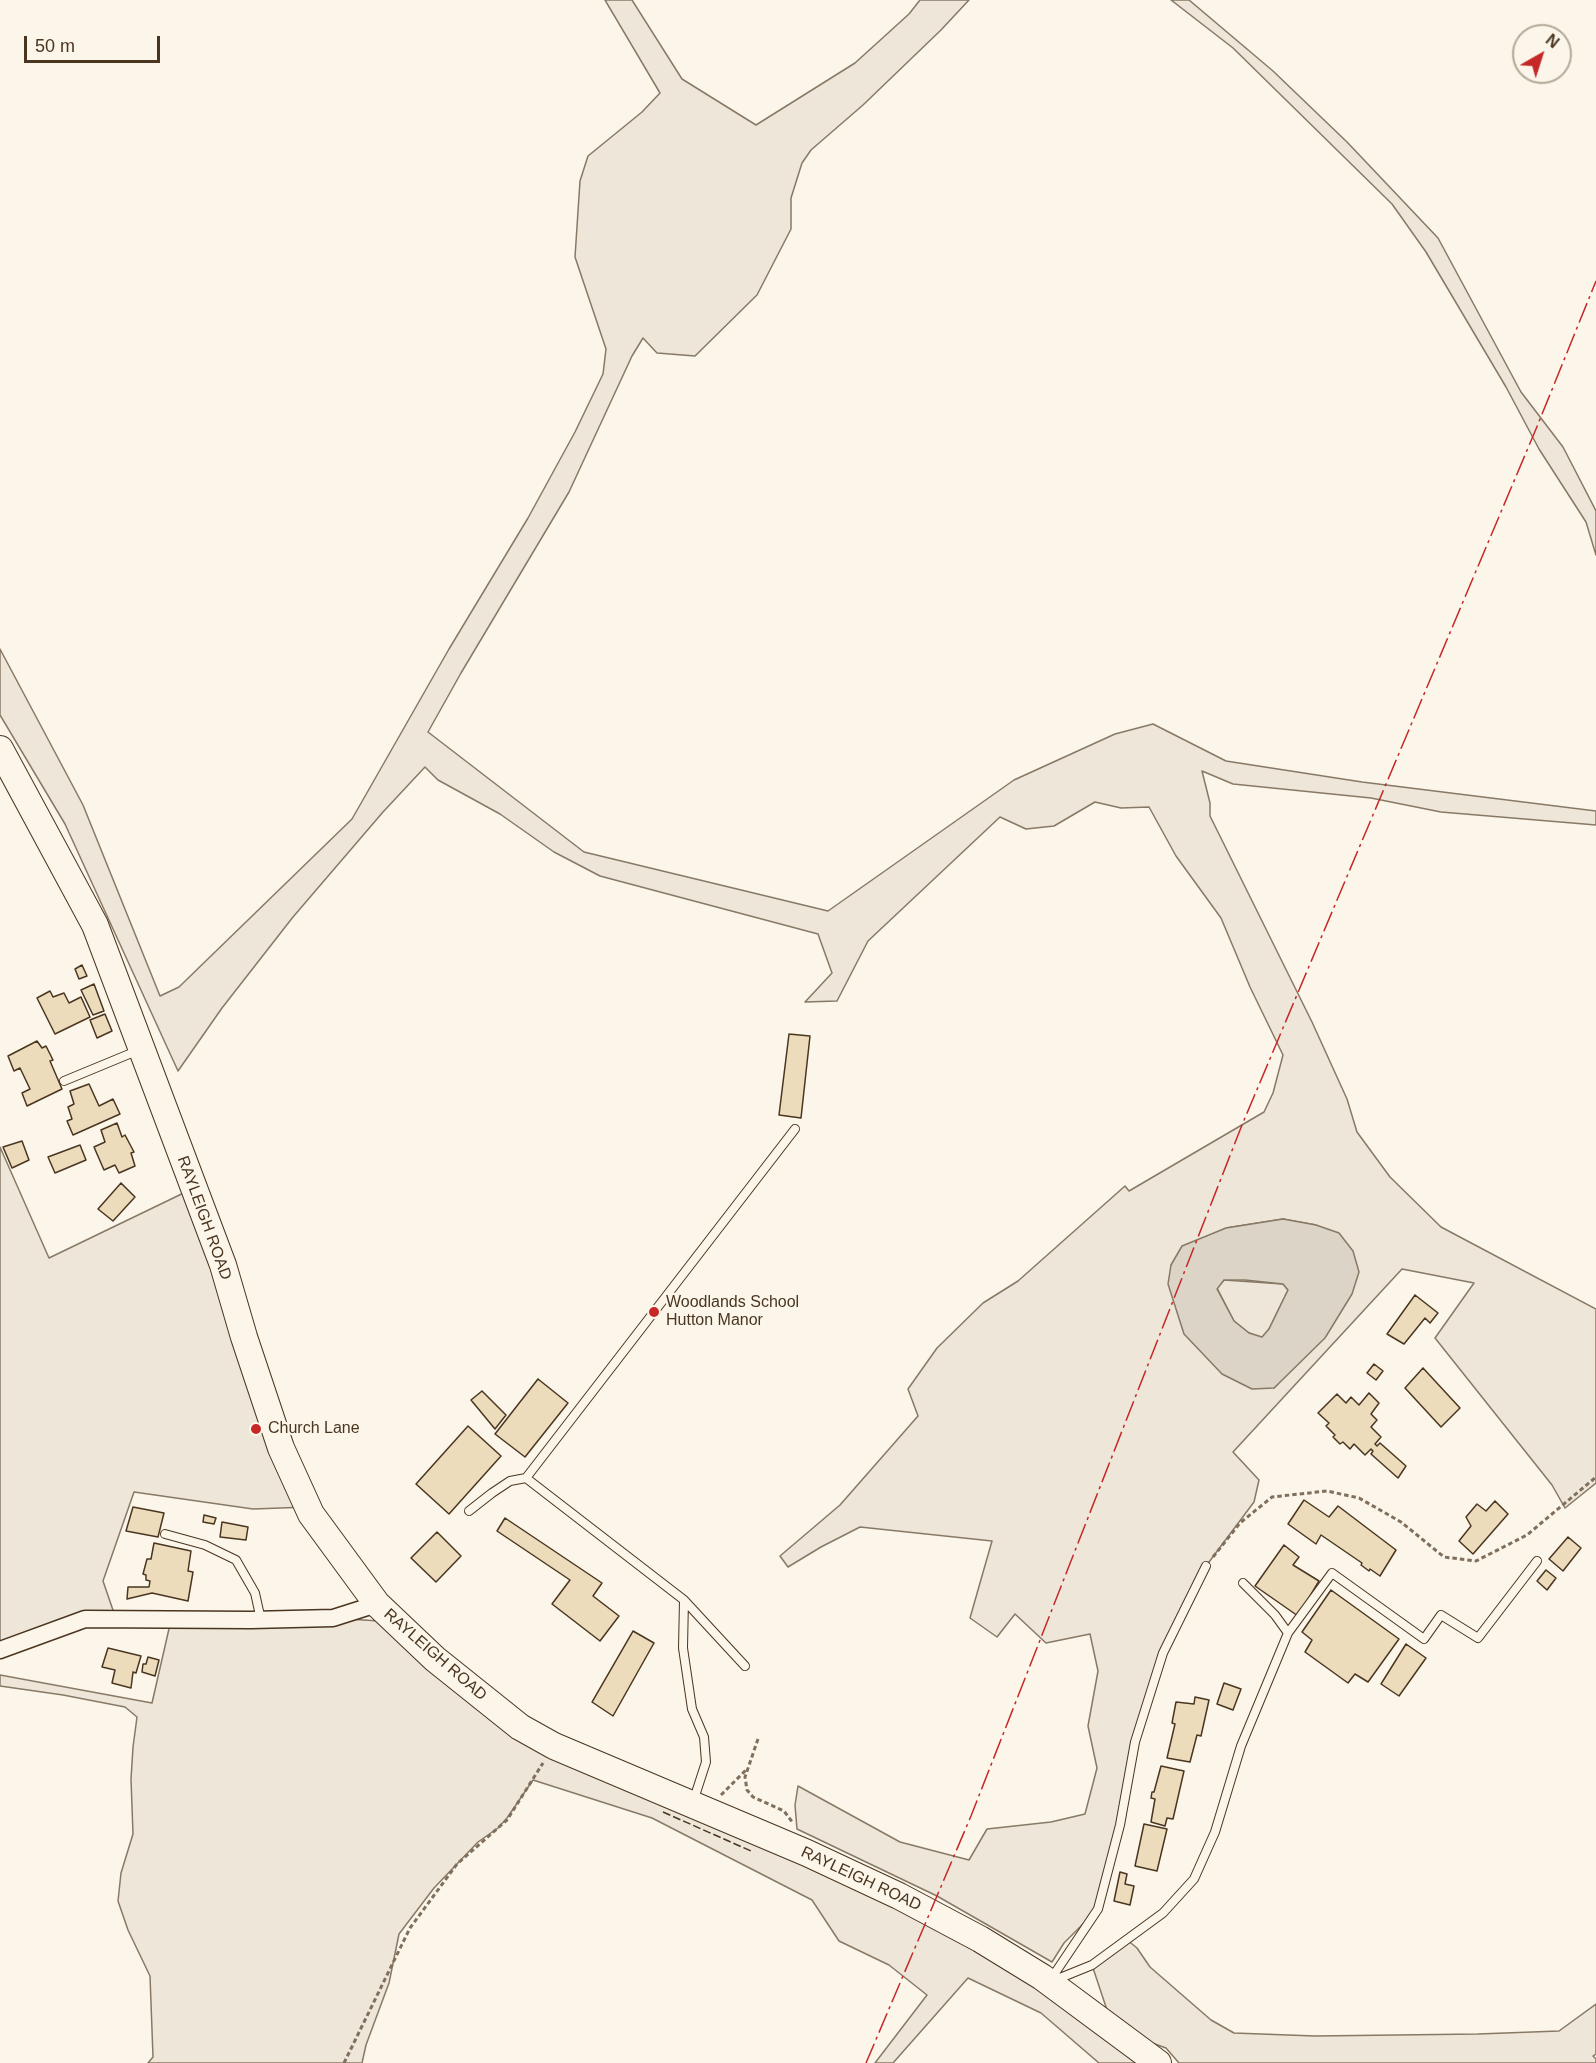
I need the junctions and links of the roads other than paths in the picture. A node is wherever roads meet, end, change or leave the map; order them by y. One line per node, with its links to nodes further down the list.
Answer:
1 (0, 749): 2 (main road, RAYLEIGH ROAD)
2 (142, 1049): 3 (lane); 12 (main road, RAYLEIGH ROAD)
3 (64, 1081)
4 (795, 1129): 5 (lane)
5 (526, 1478): 6 (lane); 11 (lane)
6 (470, 1511)
7 (165, 1534): 13 (lane)
8 (1537, 1561): 14 (lane)
9 (1206, 1566): 18 (lane)
10 (1244, 1583): 14 (lane)
11 (684, 1600): 16 (lane); 17 (lane)
12 (377, 1604): 13 (street); 17 (main road, RAYLEIGH ROAD)
13 (261, 1620): 15 (street)
14 (1288, 1633): 18 (lane)
15 (0, 1650)
16 (745, 1666)
17 (692, 1806): 18 (main road, RAYLEIGH ROAD)
18 (1049, 1982): 19 (main road, RAYLEIGH ROAD)
19 (1158, 2063)

